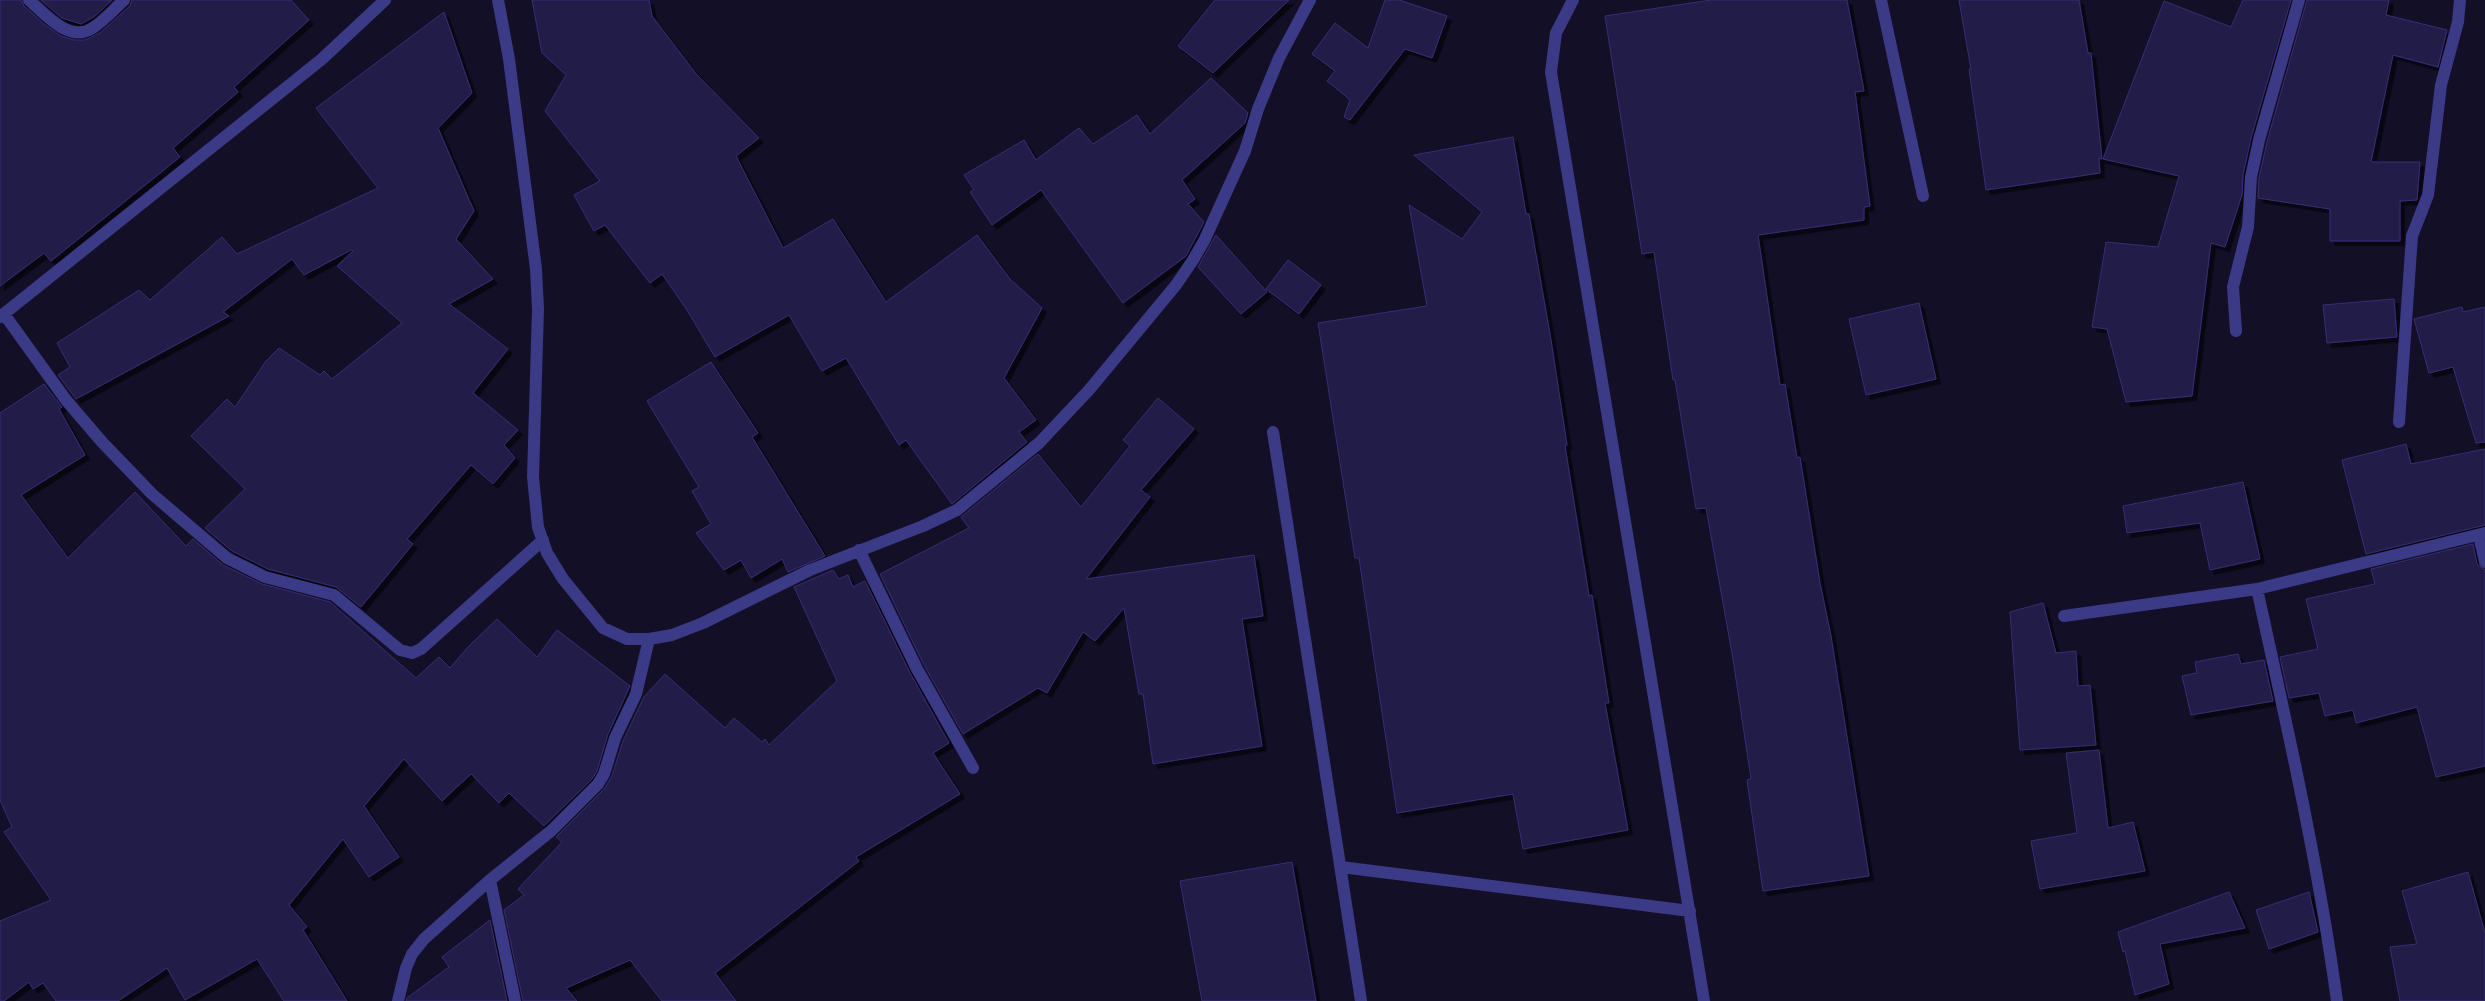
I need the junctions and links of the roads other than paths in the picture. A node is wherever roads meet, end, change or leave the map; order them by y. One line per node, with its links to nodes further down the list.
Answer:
1 (29, 0): 2 (street)
2 (124, 0)
3 (385, 0): 11 (street)
4 (498, 0): 16 (street)
5 (1310, 0): 17 (street)
6 (1573, 0): 25 (street)
7 (1881, 0): 10 (street)
8 (2299, 0): 12 (street)
9 (2460, 0): 13 (street)
10 (1923, 196)
11 (2, 315): 16 (street)
12 (2236, 331)
13 (2399, 422)
14 (1273, 432): 23 (street)
15 (2482, 534): 18 (street); 19 (street)
16 (543, 540): 21 (street)
17 (859, 550): 21 (street); 22 (street)
18 (2485, 562)
19 (2256, 589): 20 (street); 30 (street)
20 (2064, 616)
21 (649, 639): 24 (street)
22 (973, 768)
23 (1341, 867): 25 (street); 28 (street)
24 (490, 880): 26 (street); 27 (street)
25 (1690, 911): 29 (street)
26 (398, 1001)
27 (515, 1001)
28 (1361, 1001)
29 (1704, 1001)
30 (2338, 1001)

